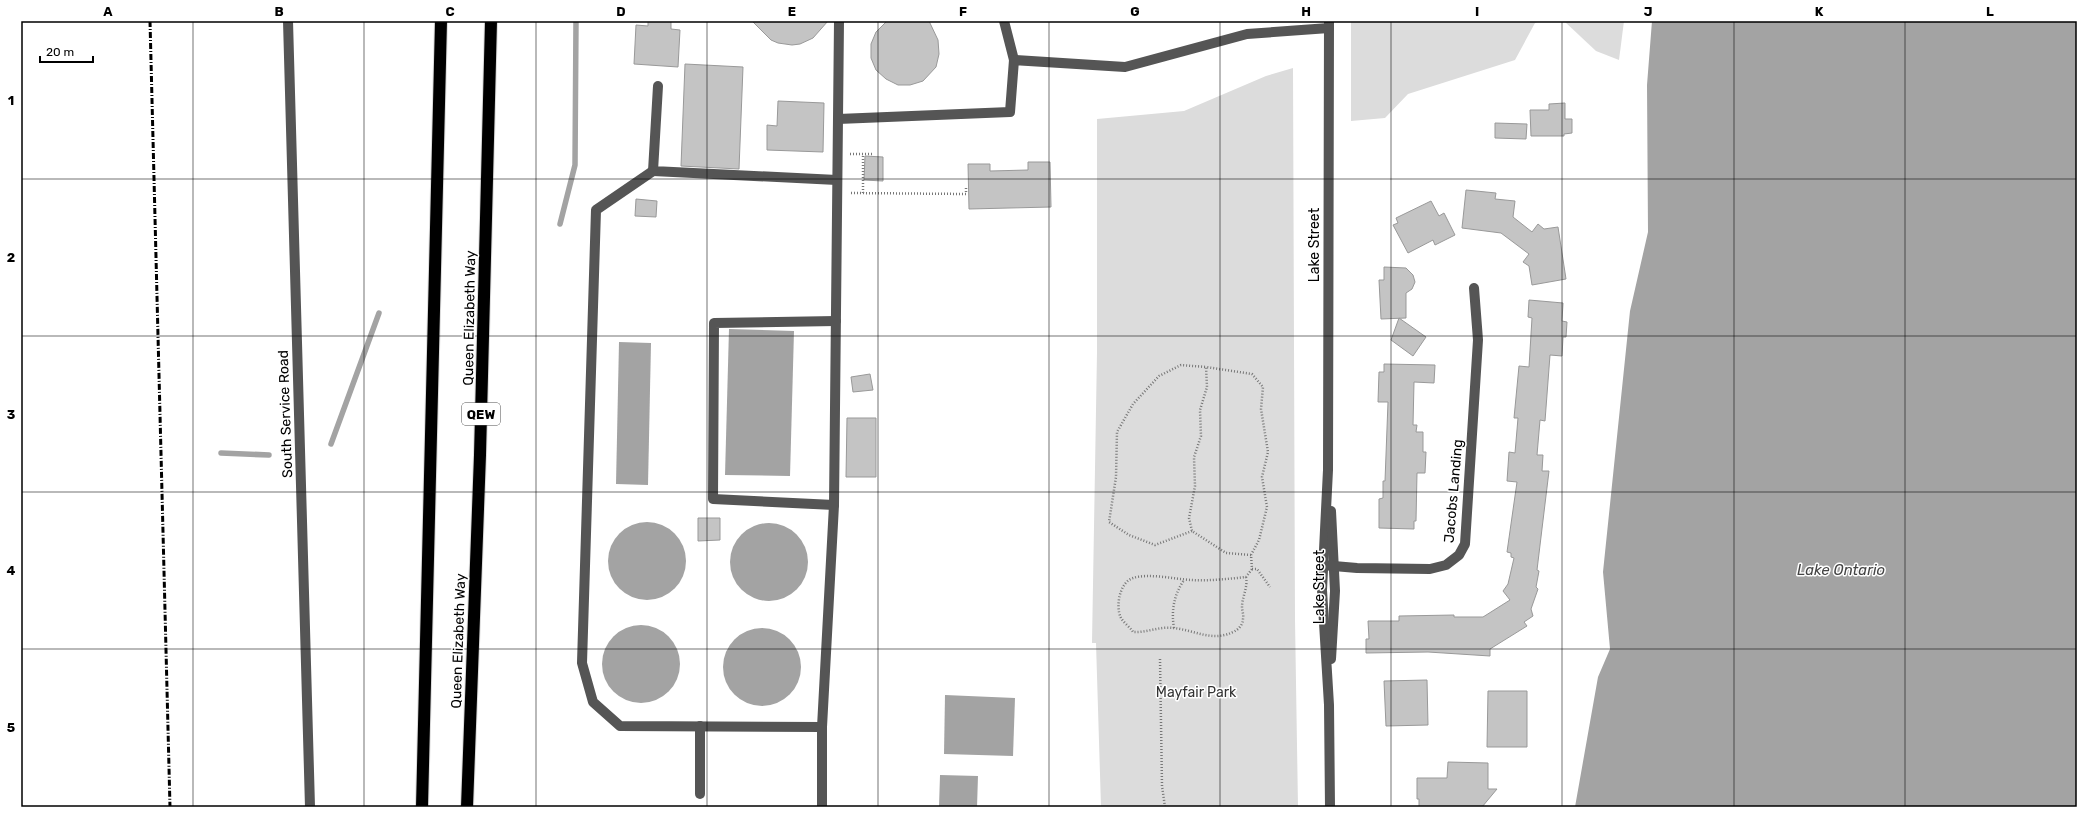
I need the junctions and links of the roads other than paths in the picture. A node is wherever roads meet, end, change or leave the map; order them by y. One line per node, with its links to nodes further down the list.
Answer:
1 (288, 21): 22 (street, South Service Road)
2 (441, 21): 23 (highway)
3 (491, 21): 24 (highway, Queen Elizabeth Way / QEW)
4 (839, 21): 9 (street)
5 (1004, 21): 7 (street)
6 (1329, 25): 7 (street); 14 (street, Lake Street)
7 (1014, 60): 9 (street)
8 (658, 86): 10 (street)
9 (838, 119): 11 (street)
10 (653, 171): 11 (street); 19 (street)
11 (838, 180): 13 (street)
12 (1474, 288): 17 (street, Jacobs Landing)
13 (836, 321): 15 (street); 15 (street)
14 (1328, 470): 16 (street, Lake Street); 17 (street, Lake Street)
15 (834, 505): 20 (street)
16 (1322, 565): 17 (street, Jacobs Landing); 18 (street, Lake Street)
17 (1334, 566): 18 (street, Lake Street)
18 (1329, 705): 26 (street, Lake Street)
19 (700, 726): 20 (street); 21 (street)
20 (822, 727): 25 (street)
21 (700, 794)
22 (310, 807)
23 (422, 807)
24 (468, 807)
25 (822, 807)
26 (1330, 807)

